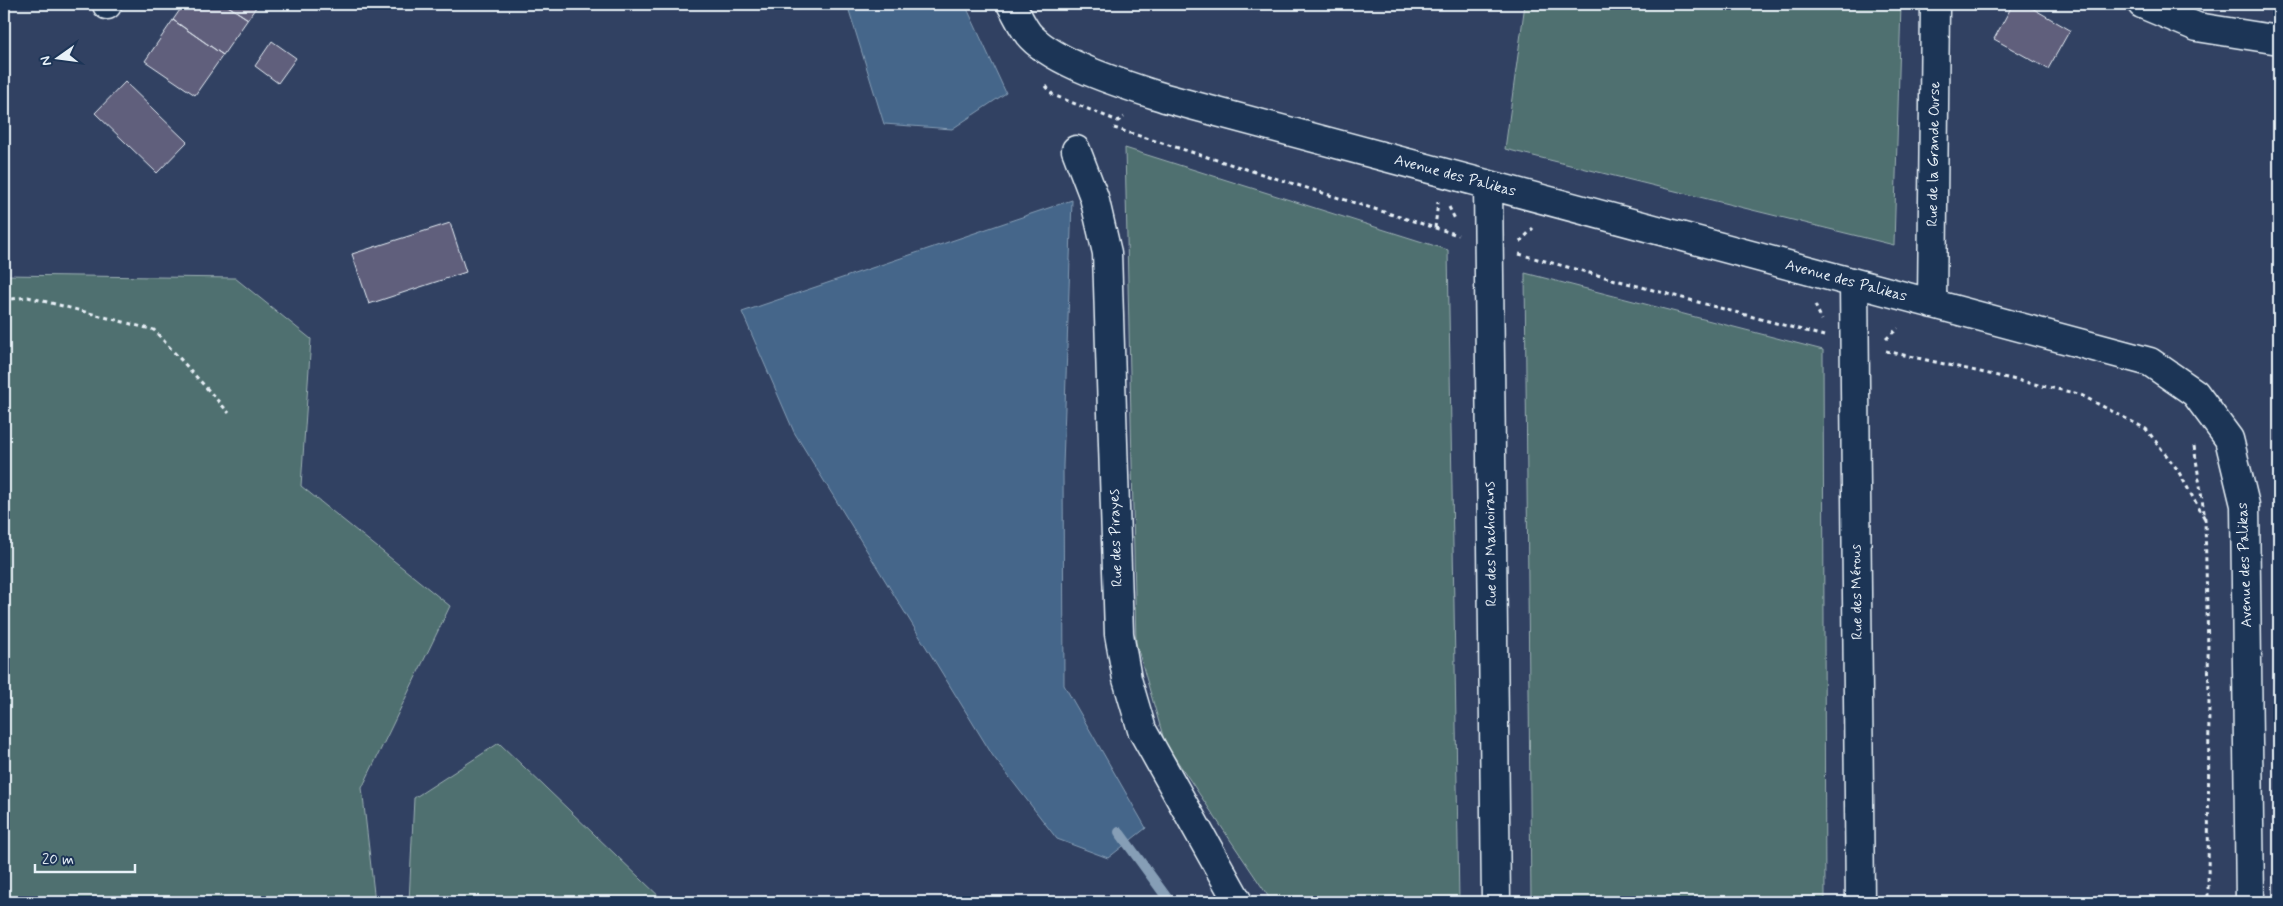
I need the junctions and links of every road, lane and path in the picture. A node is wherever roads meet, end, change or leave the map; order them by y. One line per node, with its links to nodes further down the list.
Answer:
1 (1011, 4): 9 (street, Avenue des Palikas)
2 (1936, 4): 16 (street, Rue de la Grande Ourse)
3 (2142, 4): 4 (street)
4 (2279, 40)
5 (1091, 110): 6 (path)
6 (1118, 121)
7 (1114, 128): 11 (path)
8 (1076, 150): 24 (street, Rue des Pirayes)
9 (1488, 185): 14 (street, Avenue des Palikas); 25 (street, Rue des Machoirans)
10 (1438, 199): 11 (path)
11 (1435, 228): 12 (path)
12 (1465, 238)
13 (1512, 252): 18 (path)
14 (1854, 283): 16 (street, Avenue des Palikas); 26 (street, Rue des Mérous)
15 (4, 300): 21 (path)
16 (1932, 304): 28 (street, Avenue des Palikas)
17 (1901, 324): 19 (path)
18 (1832, 339)
19 (1882, 342)
20 (1886, 350): 23 (path)
21 (229, 413)
22 (2193, 443): 23 (path)
23 (2206, 519): 27 (path)
24 (1238, 902)
25 (1496, 902)
26 (1860, 902)
27 (2208, 902)
28 (2250, 902)

